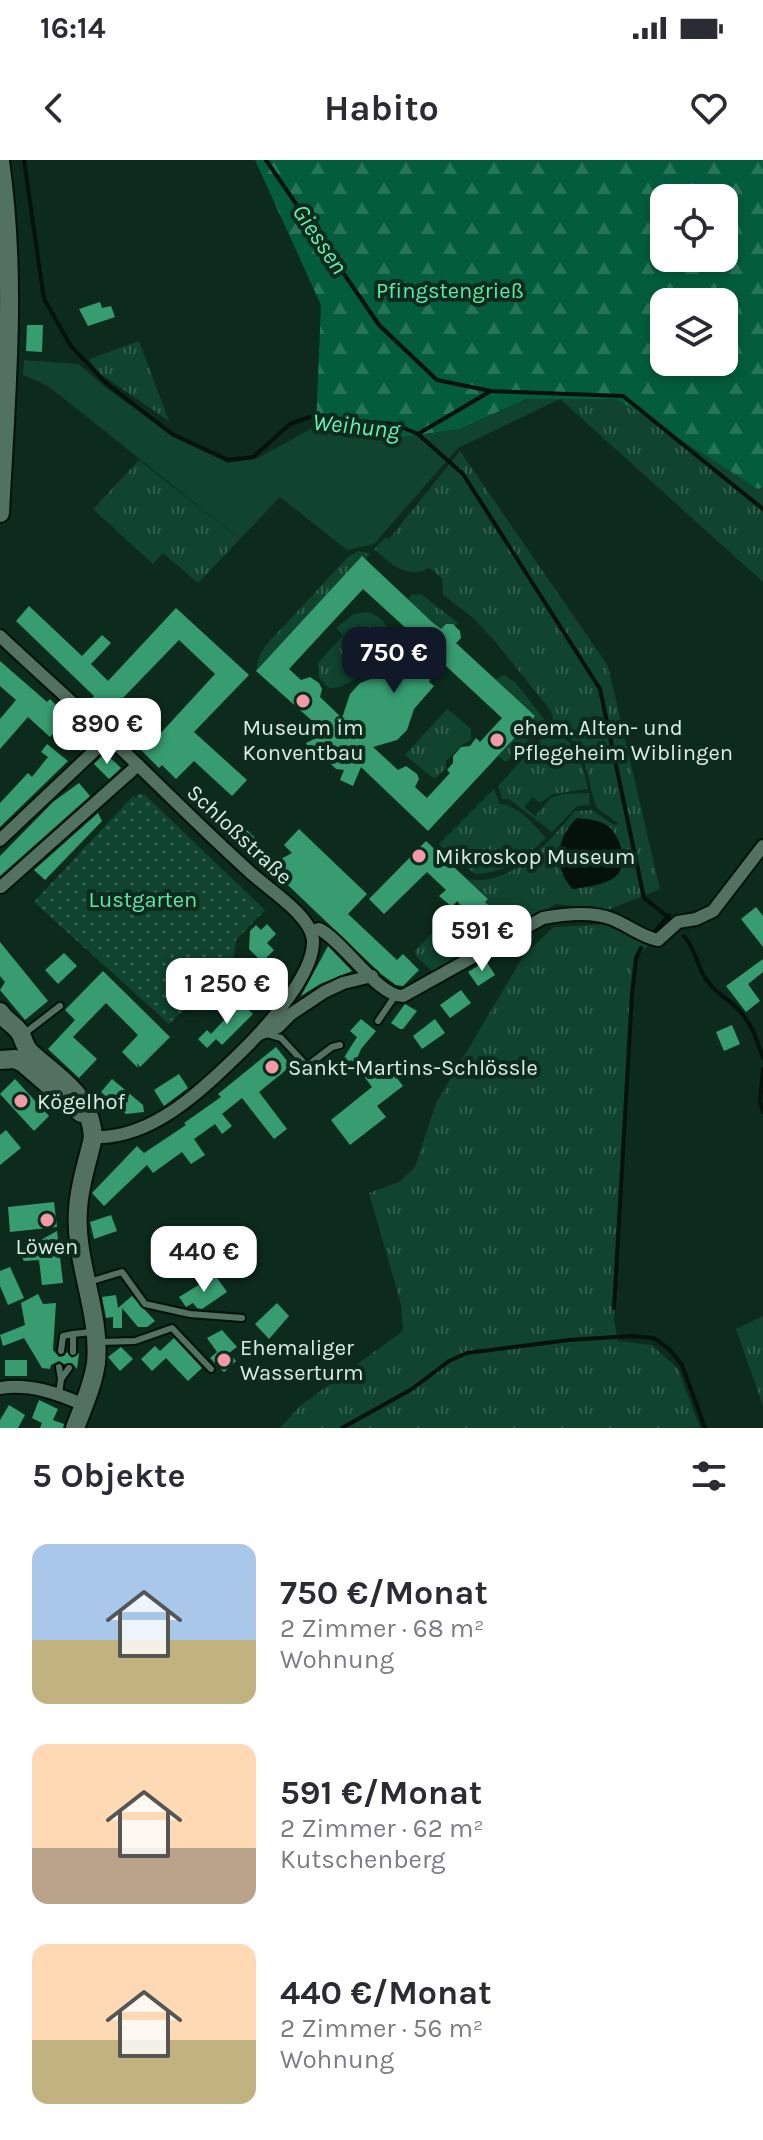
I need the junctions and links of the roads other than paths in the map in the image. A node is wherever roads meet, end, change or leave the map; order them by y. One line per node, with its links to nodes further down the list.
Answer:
1 (0, 161): 2 (main road)
2 (5, 327): 3 (main road)
3 (0, 513)
4 (0, 636): 5 (street, Schloßstraße)
5 (109, 737): 6 (street, Schloßstraße); 7 (street)
6 (138, 765): 9 (street); 10 (street, Schloßstraße)
7 (0, 840)
8 (763, 846): 12 (street)
9 (1, 887)
10 (311, 931): 11 (street, Schloßstraße); 16 (street)
11 (372, 976): 12 (street, Schloßstraße); 16 (street)
12 (395, 996): 14 (lane)
13 (60, 1006): 15 (lane)
14 (378, 1021)
15 (11, 1027): 18 (main road); 21 (main road)
16 (259, 1034): 19 (lane); 21 (street)
17 (340, 1045): 19 (lane)
18 (5, 1060): 21 (main road)
19 (307, 1066): 20 (lane)
20 (314, 1074)
21 (92, 1128): 22 (main road)
22 (86, 1283): 23 (lane); 25 (main road)
23 (242, 1318)
24 (73, 1334): 25 (lane); 26 (lane); 27 (lane)
25 (96, 1337): 30 (lane); 34 (main road)
26 (61, 1351)
27 (73, 1352)
28 (59, 1367): 31 (lane)
29 (69, 1368): 31 (lane)
30 (211, 1369)
31 (61, 1379): 33 (lane)
32 (0, 1388): 33 (street)
33 (58, 1395): 34 (street)
34 (84, 1405): 35 (main road)
35 (75, 1428)

